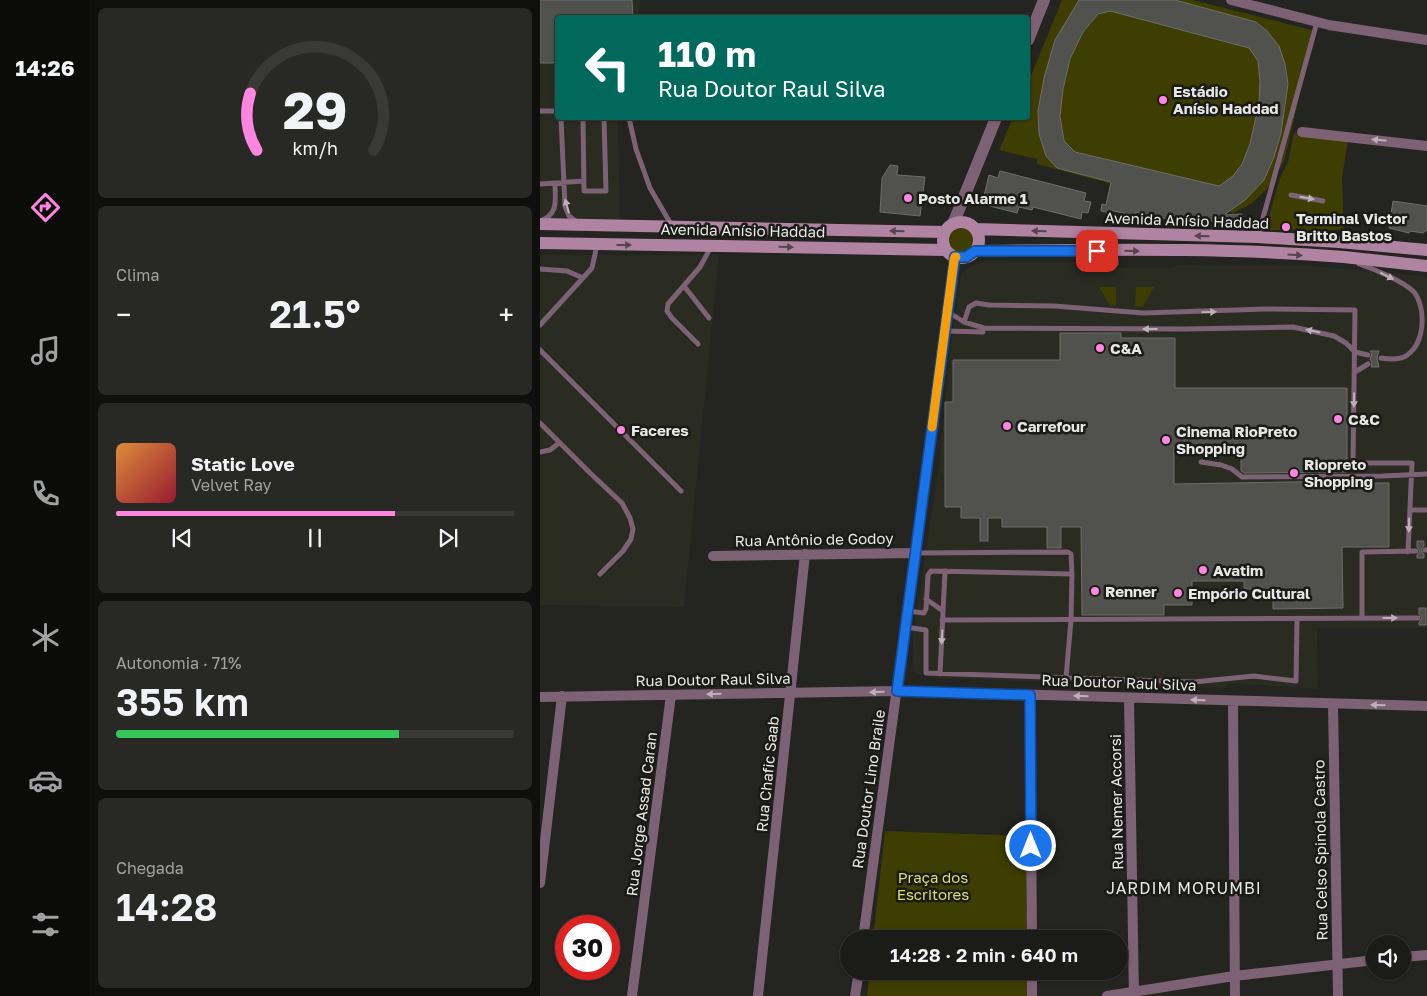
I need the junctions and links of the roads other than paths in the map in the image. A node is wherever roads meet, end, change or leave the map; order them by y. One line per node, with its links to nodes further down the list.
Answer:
1 (1044, 0): 4 (street)
2 (1231, 0): 3 (street)
3 (1317, 22): 5 (street); 27 (lane)
4 (1030, 35)
5 (1427, 40)
6 (540, 111): 7 (lane)
7 (555, 111)
8 (561, 120): 17 (lane)
9 (583, 120): 15 (lane)
10 (604, 120): 15 (lane)
11 (629, 120): 24 (lane)
12 (995, 120): 21 (street)
13 (1302, 132): 14 (street, one-way to 13)
14 (1427, 146)
15 (584, 182): 17 (lane)
16 (555, 183): 17 (lane); 18 (lane); 22 (lane)
17 (564, 183): 23 (lane, one-way to 17)
18 (540, 184)
19 (1291, 195): 20 (lane, one-way to 20)
20 (1323, 201)
21 (955, 222): 25 (main road, Avenida Anísio Haddad, one-way to 25); 26 (main road); 33 (main road)
22 (540, 223): 23 (main road, Avenida Anísio Haddad)
23 (580, 225): 24 (main road, Avenida Anísio Haddad)
24 (672, 226): 25 (main road, Avenida Anísio Haddad)
25 (725, 227): 30 (main road)
26 (976, 229): 27 (main road, Avenida Anísio Haddad, one-way to 26); 32 (main road)
27 (1254, 237): 31 (main road, Avenida Anísio Haddad); 34 (main road)
28 (540, 243): 29 (main road, Avenida Anísio Haddad)
29 (598, 245): 30 (main road, Avenida Anísio Haddad, one-way to 30); 38 (lane)
30 (718, 245): 33 (main road, Avenida Anísio Haddad, one-way to 33); 39 (lane)
31 (1427, 250)
32 (975, 251): 33 (main road); 34 (main road, Avenida Anísio Haddad, one-way to 34)
33 (950, 253): 40 (street, Rua Doutor Lino Braile)
34 (1250, 253): 35 (main road, Avenida Anísio Haddad, one-way to 35)
35 (1342, 257): 36 (main road, Avenida Anísio Haddad); 50 (lane, one-way to 50)
36 (1427, 266)
37 (540, 269): 38 (lane)
38 (583, 278): 43 (lane)
39 (684, 286): 41 (lane); 46 (lane)
40 (948, 312): 42 (lane); 44 (street, Rua Doutor Lino Braile)
41 (709, 318)
42 (964, 322): 48 (lane, one-way to 42); 48 (lane, one-way to 48)
43 (540, 326)
44 (945, 332): 45 (lane); 64 (street, Rua Doutor Lino Braile)
45 (983, 332)
46 (698, 344)
47 (540, 350): 59 (lane)
48 (1355, 352): 49 (lane); 52 (lane)
49 (1368, 355)
50 (1383, 359)
51 (1368, 364): 52 (lane)
52 (1355, 372): 58 (lane, one-way to 58)
53 (540, 423): 54 (lane)
54 (559, 443): 55 (lane); 68 (lane)
55 (540, 452)
56 (1201, 462): 58 (lane)
57 (1427, 474): 58 (lane)
58 (1411, 475): 60 (lane)
59 (681, 491)
60 (1410, 510): 61 (lane); 63 (lane, one-way to 63)
61 (1427, 510)
62 (1416, 551): 63 (lane)
63 (1408, 552): 73 (lane)
64 (915, 553): 65 (street, Rua Antônio de Godoy); 69 (lane); 71 (street, Rua Doutor Lino Braile)
65 (805, 554): 66 (street, Rua Antônio de Godoy); 82 (street, Rua Chafic Saab)
66 (713, 556)
67 (945, 571): 69 (lane); 70 (lane); 72 (lane)
68 (600, 574)
69 (1072, 574): 76 (lane)
70 (926, 599): 71 (lane); 72 (lane)
71 (908, 611): 78 (street, Rua Doutor Lino Braile)
72 (943, 611): 75 (lane)
73 (1362, 617): 74 (lane, one-way to 74); 77 (lane)
74 (1418, 618)
75 (942, 620): 76 (lane); 79 (lane, one-way to 79)
76 (1071, 620): 77 (lane); 80 (lane)
77 (1296, 620): 80 (lane)
78 (905, 627): 79 (lane); 81 (street, Rua Doutor Lino Braile)
79 (940, 674): 80 (lane)
80 (1066, 678)
81 (897, 691): 82 (street, Rua Doutor Raul Silva, one-way to 82); 84 (street, Rua Doutor Raul Silva); 92 (street, Rua Doutor Lino Braile)
82 (790, 692): 83 (street, Rua Doutor Raul Silva, one-way to 83); 103 (street, Rua Chafic Saab)
83 (671, 695): 85 (street, Rua Doutor Raul Silva); 102 (street, Rua Jorge Assad Caran)
84 (1030, 695): 87 (street, Rua Doutor Raul Silva, one-way to 84); 93 (street)
85 (562, 696): 86 (street, Rua Doutor Raul Silva); 91 (street)
86 (540, 697)
87 (1129, 698): 88 (street, Rua Doutor Raul Silva, one-way to 87); 101 (street, Rua Nemer Accorsi)
88 (1233, 701): 89 (street, Rua Doutor Raul Silva); 98 (street)
89 (1333, 704): 90 (street, Rua Doutor Raul Silva, one-way to 89); 97 (street, Rua Celso Spinola Castro)
90 (1427, 706)
91 (540, 883)
92 (864, 930)
93 (1032, 930)
94 (1427, 955): 95 (street)
95 (1411, 956)
96 (1366, 961): 97 (street)
97 (1337, 963): 98 (street); 108 (street, Rua Celso Spinola Castro)
98 (1234, 976): 101 (street); 107 (street)
99 (858, 980): 104 (street)
100 (1032, 980): 105 (street)
101 (1134, 994): 106 (street)
102 (632, 996)
103 (758, 996)
104 (855, 996)
105 (1032, 996)
106 (1107, 996)
107 (1235, 996)
108 (1338, 996)

